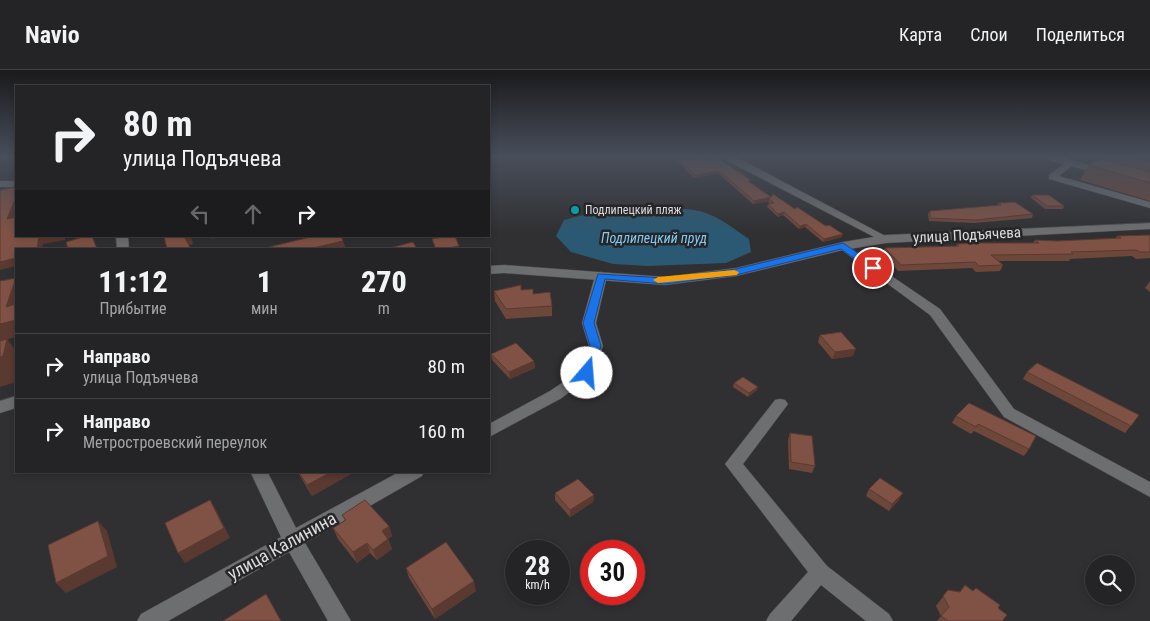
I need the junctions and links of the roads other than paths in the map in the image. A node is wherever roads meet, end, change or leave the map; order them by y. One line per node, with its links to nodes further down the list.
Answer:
1 (776, 182): 7 (street)
2 (1065, 182): 5 (street)
3 (0, 184): 4 (main road)
4 (15, 184)
5 (1150, 205)
6 (1150, 226): 7 (main road, улица Подъячева)
7 (886, 239): 8 (main road, улица Подъячева)
8 (843, 246): 10 (main road, улица Подъячева); 17 (street)
9 (490, 270): 10 (main road, улица Подъячева)
10 (601, 276): 14 (street)
11 (15, 402): 13 (main road)
12 (780, 404): 19 (street)
13 (0, 407)
14 (490, 430)
15 (259, 473): 18 (street)
16 (412, 473): 18 (street, улица Калинина)
17 (1150, 490)
18 (292, 539): 20 (street, улица Калинина); 21 (street)
19 (820, 572): 22 (street); 23 (street)
20 (148, 621)
21 (340, 621)
22 (777, 621)
23 (882, 621)

